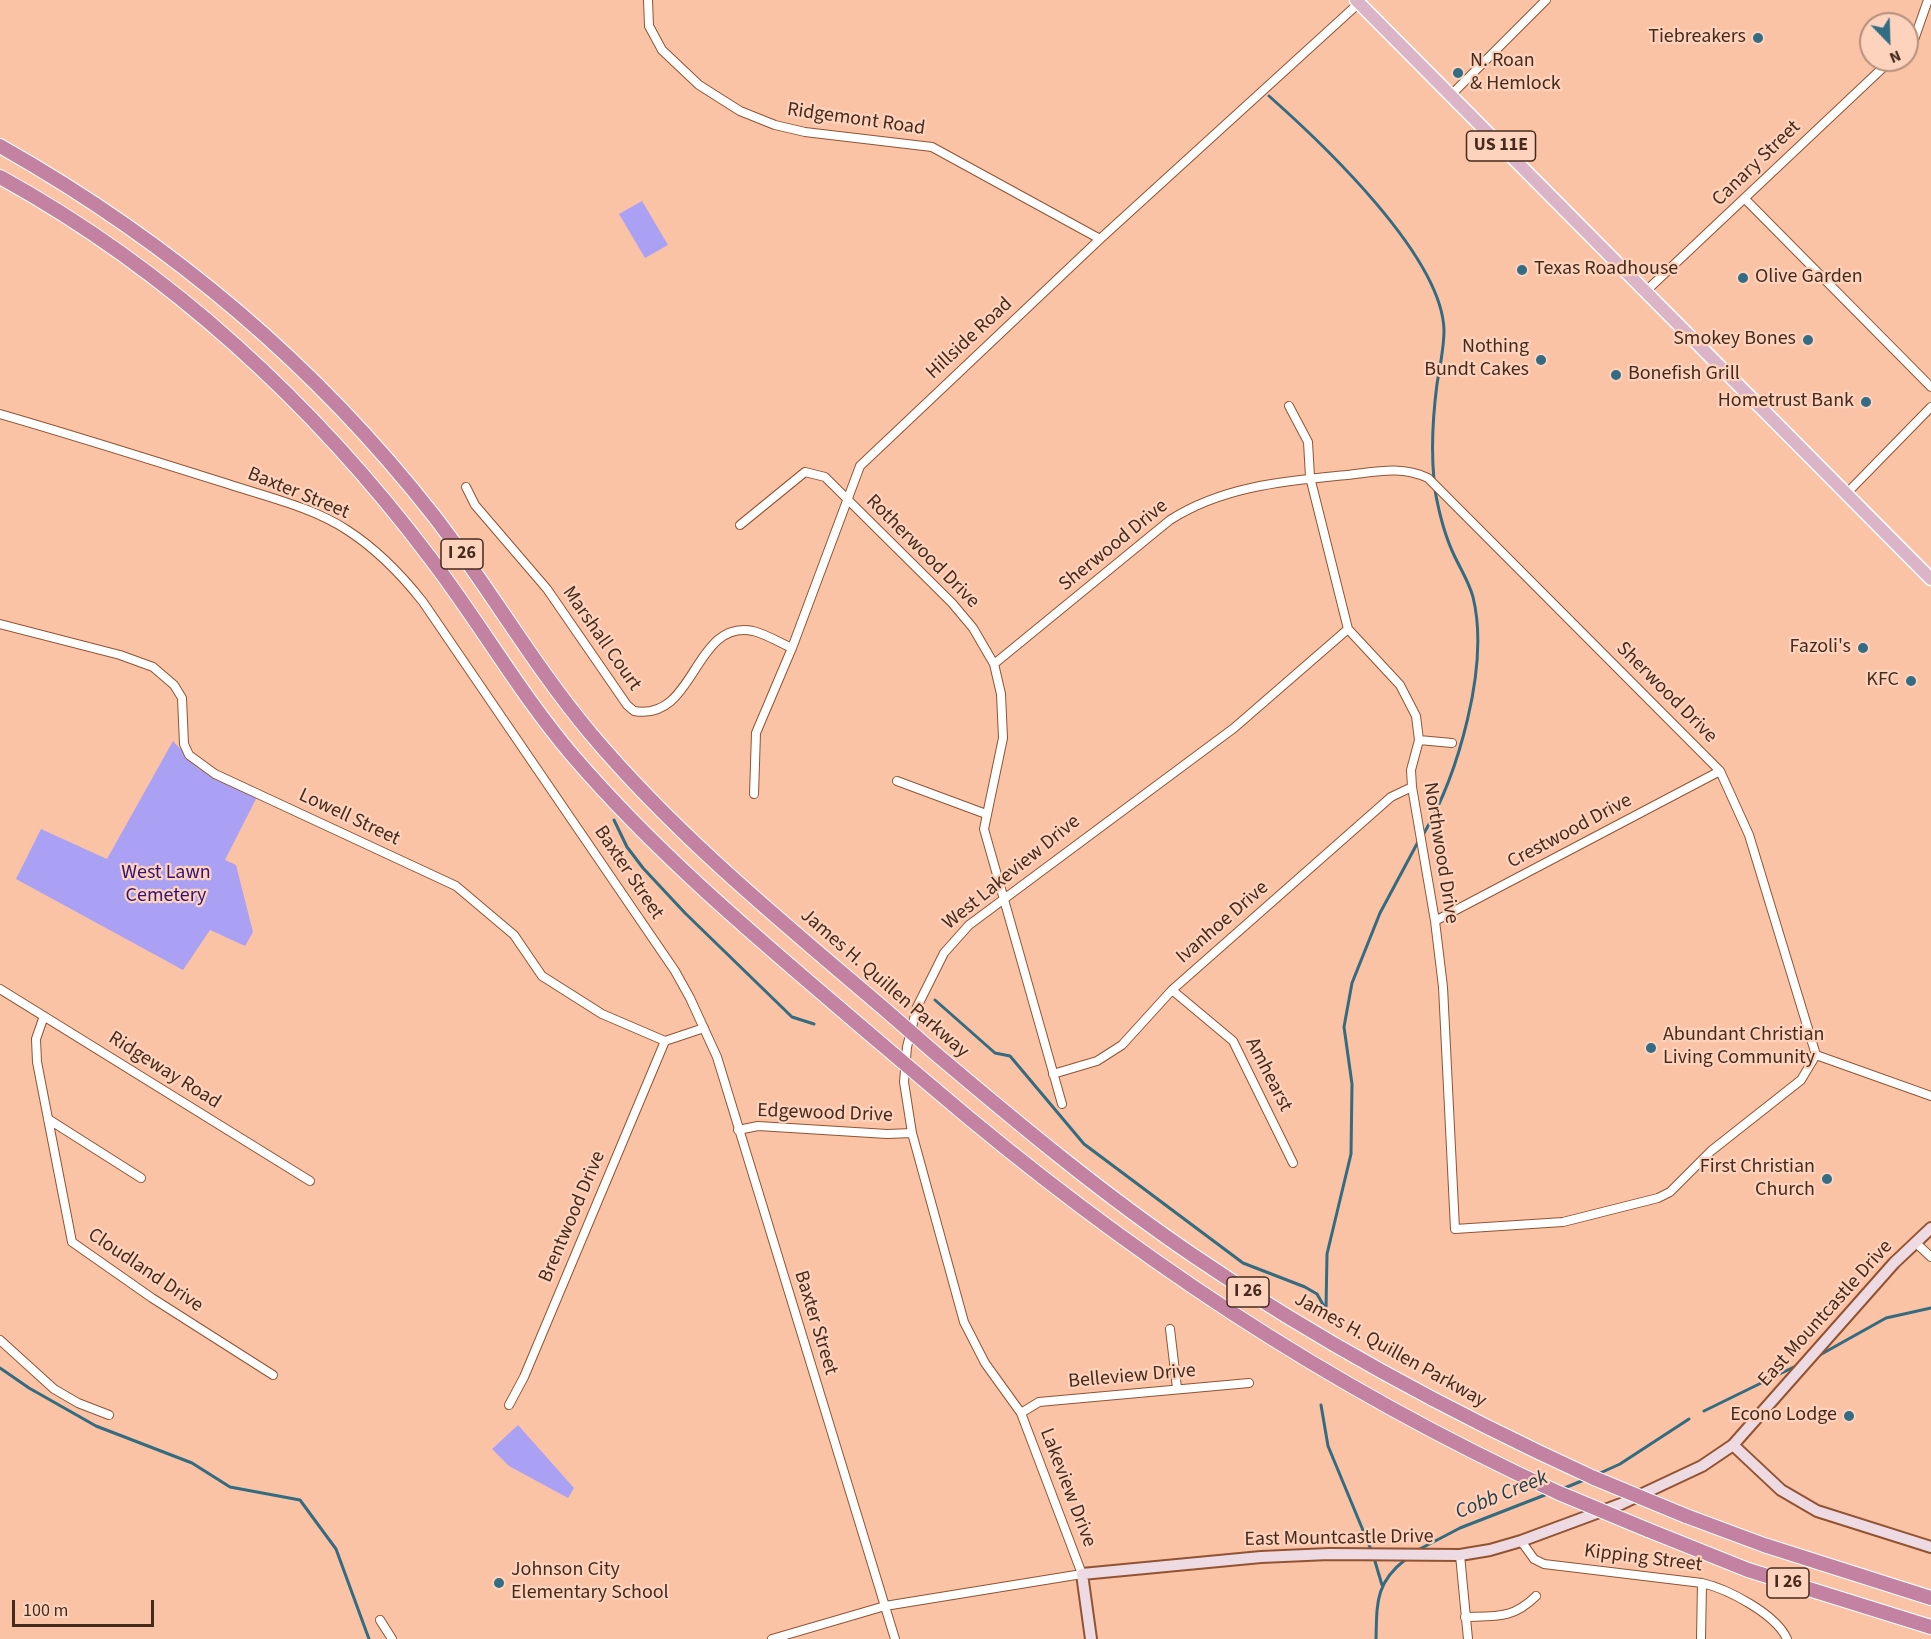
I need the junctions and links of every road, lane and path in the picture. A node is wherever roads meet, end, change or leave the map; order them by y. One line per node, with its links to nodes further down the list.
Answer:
1 (648, 0): 11 (street, Ridgemont Road)
2 (1546, 0): 7 (street)
3 (1928, 0): 5 (street)
4 (1358, 2): 7 (main road, US 11E); 11 (street, Hillside Road)
5 (1919, 26)
6 (1878, 72): 10 (street, Canary Street)
7 (1451, 95): 12 (main road, US 11E)
8 (0, 146): 71 (highway, James H. Quillen Parkway / I 26, bridge)
9 (0, 177): 75 (highway, I 26, bridge)
10 (1745, 199): 12 (street, Canary Street); 13 (street)
11 (1100, 238): 22 (street, Hillside Road)
12 (1646, 291): 21 (main road, US 11E)
13 (1931, 387)
14 (1289, 406): 19 (street)
15 (1931, 407): 18 (street)
16 (0, 414): 41 (street, Baxter Street)
17 (1931, 418): 18 (street)
18 (1917, 423): 21 (street)
19 (1310, 477): 26 (street); 28 (street, Sherwood Drive); 31 (street, Sherwood Drive)
20 (466, 487): 27 (street, Marshall Court)
21 (1846, 494): 24 (main road, US 11E)
22 (848, 502): 23 (street, Rotherwood Drive); 27 (street, Hillside Road); 28 (street, Rotherwood Drive)
23 (740, 525)
24 (1931, 579)
25 (0, 624): 42 (street, Lowell Street)
26 (1348, 629): 29 (street, Northwood Drive); 36 (street, West Lakeview Drive)
27 (792, 648): 34 (street, Hillside Road)
28 (994, 664): 35 (street, Rotherwood Drive)
29 (1419, 740): 30 (street); 33 (street, Northwood Drive)
30 (1452, 743)
31 (1720, 771): 37 (street, Crestwood Drive); 43 (street, Sherwood Drive)
32 (897, 781): 35 (street)
33 (1412, 787): 37 (street, Northwood Drive); 39 (street, Ivanhoe Drive)
34 (754, 794)
35 (986, 814): 36 (street, Rotherwood Drive)
36 (1004, 897): 44 (street, Rotherwood Drive); 49 (street, West Lakeview Drive)
37 (1435, 921): 43 (street, Northwood Drive)
38 (0, 989): 40 (street, Ridgeway Road)
39 (1172, 990): 44 (street, Ivanhoe Drive); 50 (street, Amhearst)
40 (44, 1016): 47 (street, Cloudland Drive); 52 (street, Ridgeway Road)
41 (704, 1028): 42 (street); 48 (street, Baxter Street)
42 (665, 1041): 61 (street, Brentwood Drive)
43 (1816, 1055): 45 (street)
44 (1053, 1074): 46 (street, Rotherwood Drive)
45 (1931, 1096)
46 (1062, 1104)
47 (48, 1119): 51 (street); 58 (street, Cloudland Drive)
48 (738, 1130): 49 (street, Edgewood Drive); 72 (street, Baxter Street)
49 (912, 1133): 62 (street, West Lakeview Drive)
50 (1293, 1163)
51 (141, 1178)
52 (310, 1181)
53 (1931, 1228): 54 (street, East Mountcastle Drive)
54 (1915, 1242): 55 (street); 64 (street, East Mountcastle Drive)
55 (1931, 1257)
56 (1170, 1329): 60 (street)
57 (0, 1340): 63 (street)
58 (273, 1375)
59 (1249, 1383): 60 (street, Belleview Drive)
60 (1177, 1388): 62 (street, Belleview Drive)
61 (509, 1405)
62 (1021, 1413): 68 (street, Lakeview Drive)
63 (109, 1414)
64 (1733, 1445): 65 (street, East Mountcastle Drive); 66 (street)
65 (1521, 1541): 67 (street, East Mountcastle Drive); 69 (street, Kipping Street)
66 (1931, 1547)
67 (1460, 1555): 68 (street, East Mountcastle Drive); 73 (street)
68 (1082, 1574): 72 (street, East Mountcastle Drive); 79 (street)
69 (1702, 1583): 81 (street); 82 (street, Kipping Street)
70 (1536, 1596): 73 (street)
71 (1931, 1598)
72 (885, 1606): 77 (street, East Mountcastle Drive); 78 (street, Baxter Street)
73 (1465, 1617): 80 (street)
74 (380, 1620): 76 (street)
75 (1931, 1627)
76 (392, 1639)
77 (772, 1639)
78 (895, 1639)
79 (1091, 1639)
80 (1468, 1639)
81 (1701, 1639)
82 (1787, 1639)

